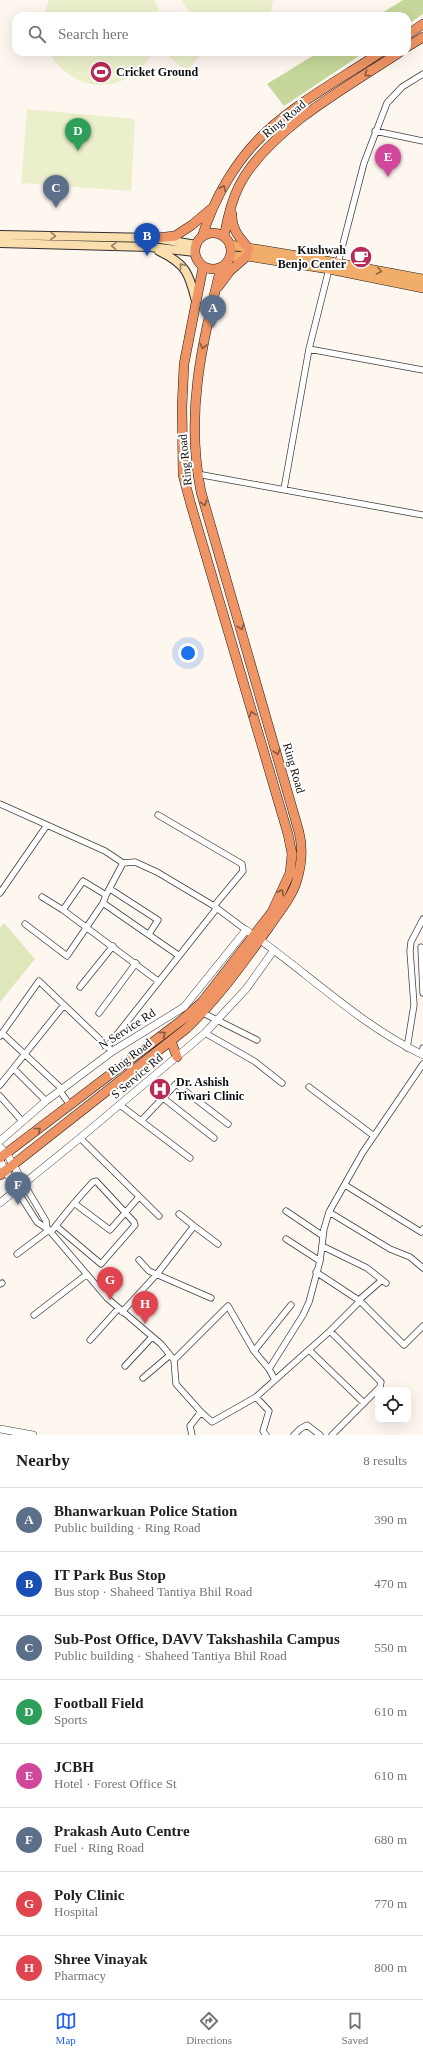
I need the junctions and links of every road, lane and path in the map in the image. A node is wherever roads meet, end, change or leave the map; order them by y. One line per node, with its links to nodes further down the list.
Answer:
1 (423, 24): 2 (highway)
2 (411, 32)
3 (423, 36): 4 (highway)
4 (411, 44)
5 (375, 56): 11 (highway, Ring Road, one-way to 5)
6 (394, 56): 10 (highway, Ring Road, one-way to 10)
7 (423, 74): 8 (street)
8 (376, 131): 9 (street); 22 (street)
9 (423, 141)
10 (267, 148): 16 (highway, Ring Road); 20 (highway)
11 (214, 206): 13 (highway, Ring Road); 14 (highway)
12 (0, 235): 15 (main road)
13 (202, 237): 16 (highway); 19 (highway)
14 (155, 238): 15 (main road, one-way to 14); 19 (main road)
15 (30, 240): 17 (main road); 18 (main road, one-way to 15)
16 (227, 241): 20 (main road); 21 (highway)
17 (0, 243)
18 (150, 247): 19 (main road); 29 (main road, one-way to 18)
19 (196, 249): 23 (highway)
20 (248, 253): 21 (main road); 22 (main road); 25 (main road); 28 (highway)
21 (230, 257): 24 (highway)
22 (338, 263): 26 (main road, one-way to 26)
23 (203, 267): 24 (highway); 29 (highway, Ring Road)
24 (221, 267): 28 (highway, Ring Road)
25 (329, 269): 27 (main road); 30 (street)
26 (423, 279)
27 (423, 288)
28 (215, 293): 32 (highway, Ring Road, one-way to 32)
29 (196, 301): 51 (highway, Ring Road, one-way to 29)
30 (309, 349): 31 (street); 33 (street)
31 (423, 370)
32 (197, 474): 33 (street); 51 (highway, Ring Road, one-way to 51)
33 (284, 489): 34 (street)
34 (423, 515)
35 (0, 804): 37 (street)
36 (158, 815): 44 (street)
37 (47, 825): 38 (street); 40 (street)
38 (123, 863): 39 (street); 44 (street)
39 (110, 889): 41 (street); 50 (street)
40 (0, 893)
41 (106, 895): 43 (street); 45 (street)
42 (42, 897): 45 (street)
43 (103, 903): 48 (street); 50 (street)
44 (215, 907): 49 (street); 55 (street)
45 (63, 910): 48 (street)
46 (423, 919): 68 (street)
47 (25, 924): 48 (street)
48 (87, 927): 52 (street)
49 (246, 930): 51 (street); 69 (street, N Service Rd)
50 (149, 934): 55 (street)
51 (257, 938): 54 (street); 62 (highway, Ring Road); 83 (highway, Ring Road, one-way to 51)
52 (113, 946): 56 (street); 58 (street)
53 (421, 946): 59 (street)
54 (274, 950): 63 (street, S Service Rd); 68 (street)
55 (178, 955): 57 (street)
56 (136, 963): 57 (street); 61 (street)
57 (158, 981): 69 (street)
58 (80, 987)
59 (423, 993)
60 (64, 1005): 65 (street); 69 (street); 71 (street)
61 (99, 1013)
62 (203, 1013): 63 (street); 67 (highway, Ring Road)
63 (217, 1019): 64 (street, S Service Rd); 66 (street)
64 (205, 1033): 72 (street, S Service Rd); 75 (street)
65 (1, 1034): 71 (street)
66 (257, 1040)
67 (171, 1041): 72 (highway); 94 (highway, Ring Road)
68 (407, 1048): 70 (street)
69 (110, 1049): 78 (street, N Service Rd)
70 (423, 1052)
71 (26, 1054): 74 (street); 78 (street)
72 (177, 1057): 82 (street, S Service Rd)
73 (423, 1064): 87 (street)
74 (14, 1069): 76 (street); 81 (street)
75 (282, 1083)
76 (0, 1085)
77 (309, 1087): 87 (street)
78 (61, 1090): 81 (street, N Service Rd); 83 (street)
79 (0, 1096): 85 (street)
80 (162, 1097): 84 (street); 86 (street); 89 (street)
81 (46, 1101): 85 (street, N Service Rd)
82 (120, 1104): 84 (street); 88 (street, S Service Rd)
83 (70, 1105): 92 (highway, Ring Road, one-way to 83)
84 (142, 1120): 93 (street)
85 (22, 1121): 90 (street, N Service Rd)
86 (228, 1124)
87 (374, 1136): 96 (street)
88 (80, 1138): 95 (street, S Service Rd); 98 (street)
89 (214, 1138)
90 (0, 1141)
91 (0, 1147): 92 (street)
92 (2, 1158): 94 (street)
93 (190, 1158)
94 (6, 1170): 95 (street); 97 (street)
95 (24, 1184): 97 (street, S Service Rd); 109 (street)
96 (345, 1185): 103 (street); 108 (street)
97 (16, 1189): 100 (street, S Service Rd); 109 (street)
98 (139, 1197): 102 (street); 105 (street)
99 (74, 1203): 102 (street); 102 (street); 106 (street)
100 (0, 1204)
101 (286, 1211): 110 (street)
102 (124, 1212): 106 (street)
103 (329, 1212): 110 (street); 117 (street)
104 (179, 1214): 107 (street)
105 (159, 1216)
106 (56, 1226): 109 (street)
107 (194, 1226): 112 (street); 119 (street)
108 (423, 1229)
109 (49, 1230): 114 (street); 120 (street)
110 (323, 1236): 113 (street)
111 (286, 1239): 116 (street)
112 (218, 1244)
113 (322, 1246): 116 (street); 122 (street)
114 (17, 1254)
115 (139, 1260): 119 (street)
116 (320, 1261): 118 (street)
117 (423, 1268)
118 (316, 1272): 122 (street); 135 (street)
119 (157, 1274): 121 (street); 124 (street)
120 (86, 1275): 124 (street); 125 (street)
121 (211, 1298)
122 (360, 1301): 126 (street); 127 (street)
123 (290, 1304): 131 (street)
124 (120, 1310): 128 (street); 129 (street)
125 (34, 1316)
126 (423, 1326)
127 (330, 1331): 130 (street); 139 (street)
128 (152, 1337): 132 (street); 134 (street)
129 (90, 1340)
130 (308, 1350): 137 (street); 139 (street)
131 (254, 1351): 133 (street); 135 (street)
132 (170, 1354): 133 (street); 136 (street)
133 (174, 1360): 140 (street)
134 (125, 1366)
135 (269, 1369): 137 (street)
136 (143, 1378)
137 (275, 1380): 138 (street)
138 (256, 1397): 140 (street); 144 (street)
139 (364, 1403): 147 (street)
140 (201, 1412): 143 (street)
141 (0, 1428): 142 (street)
142 (33, 1435)
143 (192, 1435)
144 (264, 1435)
145 (294, 1435): 146 (street)
146 (320, 1435)
147 (332, 1435)

